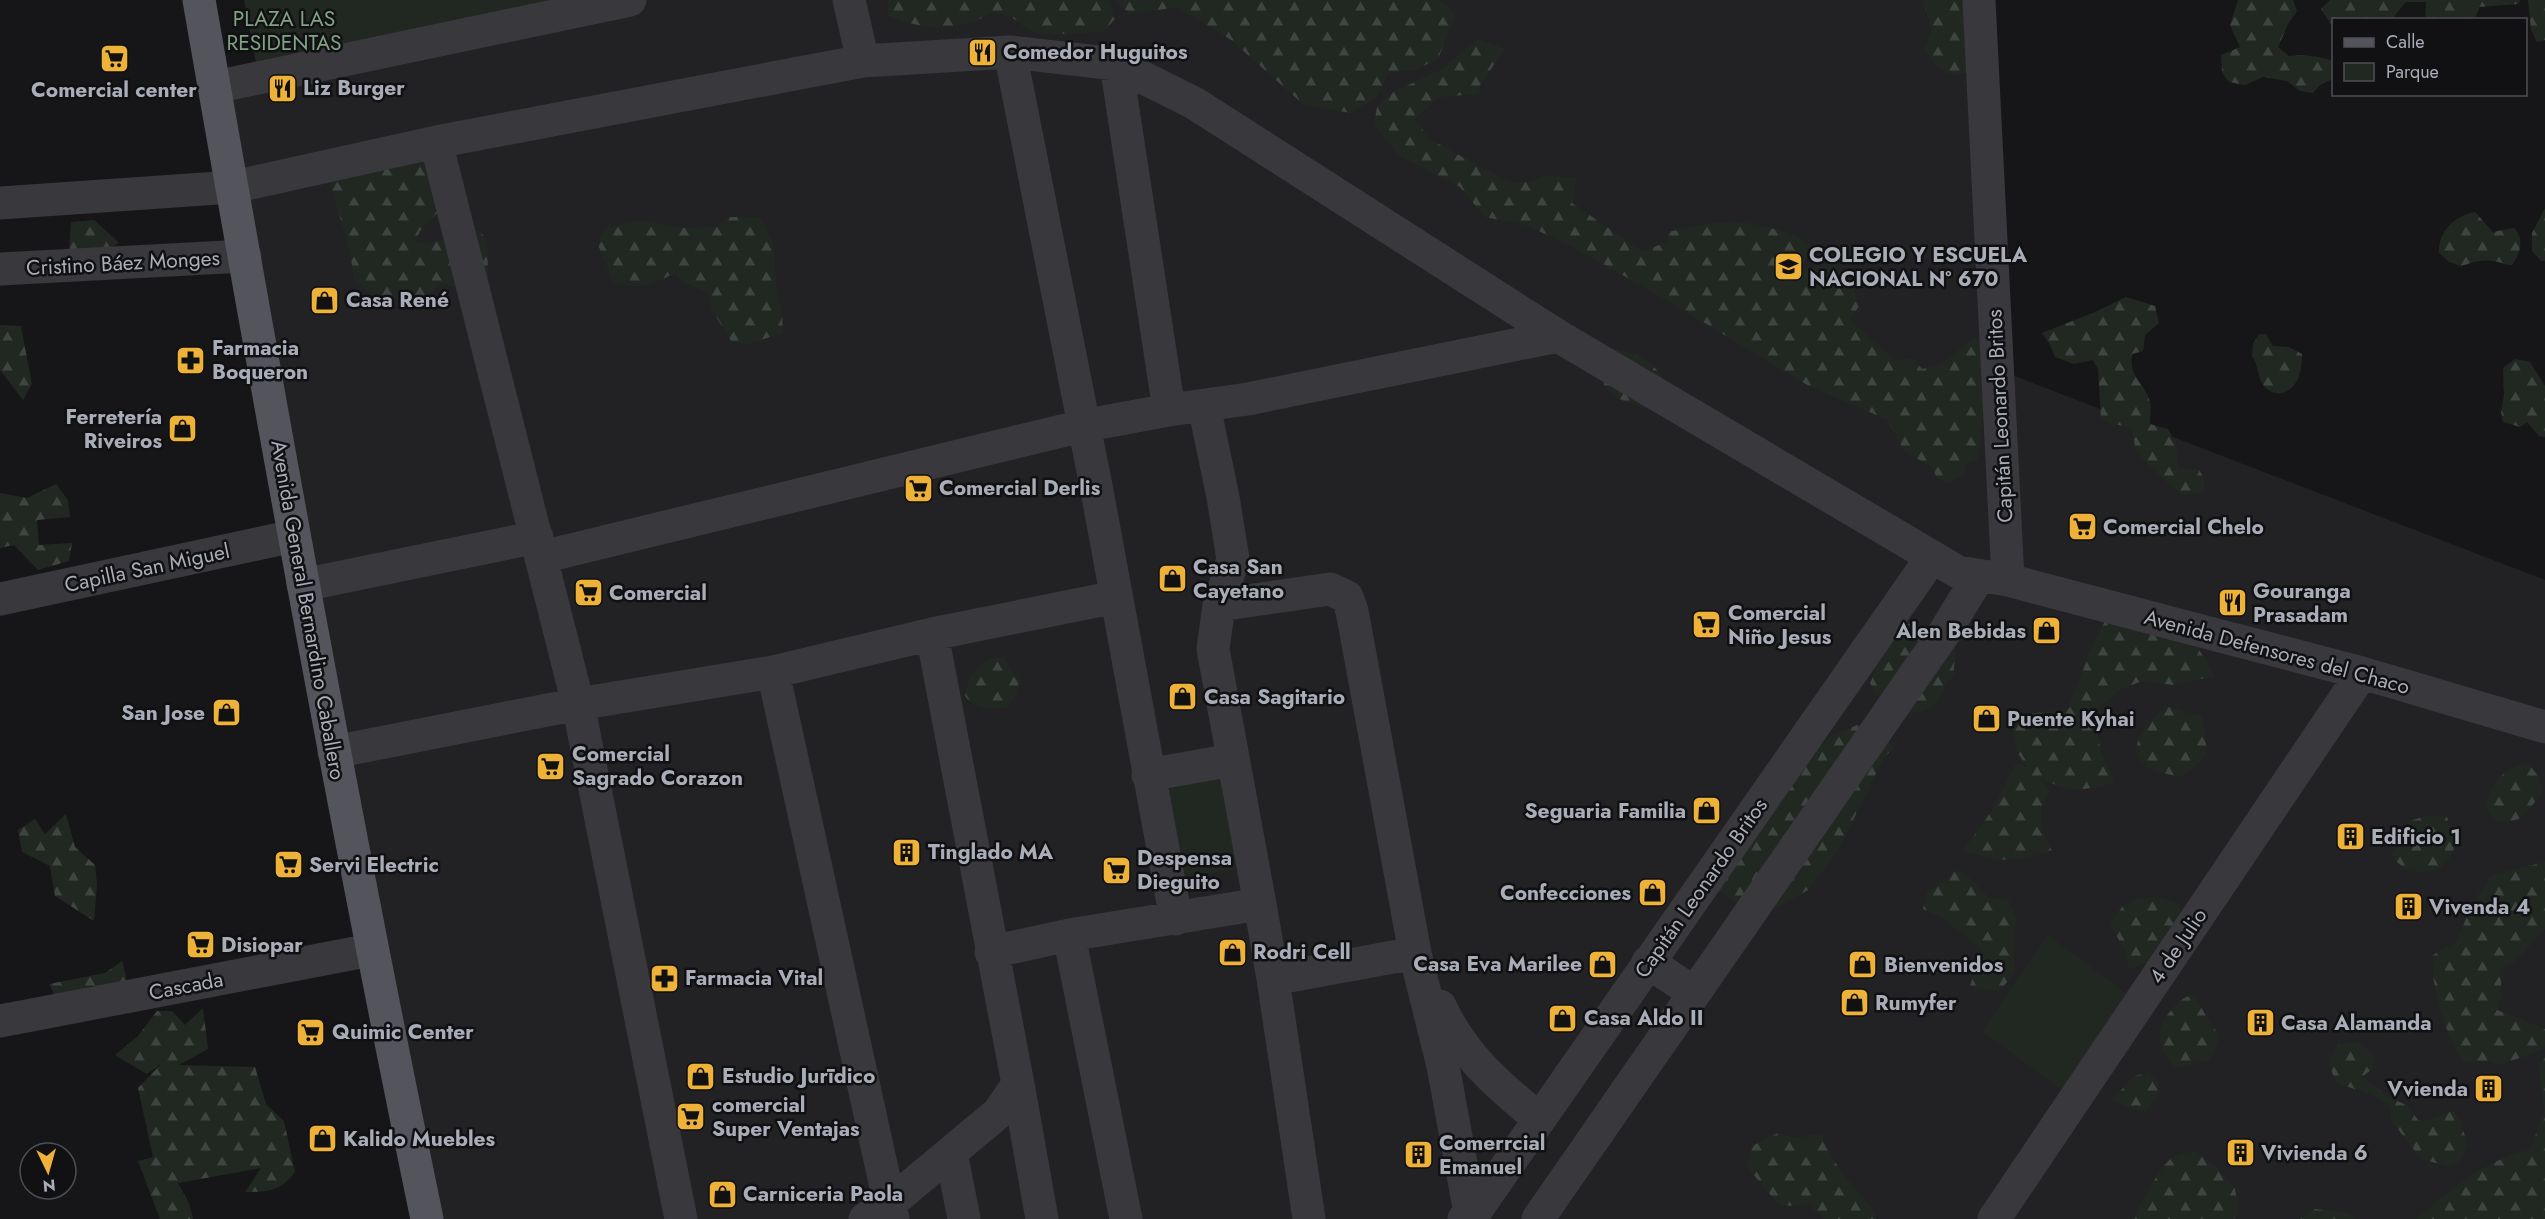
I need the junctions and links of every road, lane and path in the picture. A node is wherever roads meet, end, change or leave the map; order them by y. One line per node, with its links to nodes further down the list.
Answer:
1 (199, 0): 8 (main road, Avenida General Bernardino Caballero)
2 (630, 0): 8 (street)
3 (849, 0): 6 (street)
4 (1979, 0): 21 (street, Capitán Leonardo Britos)
5 (1010, 52): 6 (street); 7 (street); 17 (street)
6 (863, 61): 9 (street)
7 (1116, 64): 14 (street, Avenida Defensores del Chaco); 16 (street)
8 (214, 87): 10 (main road, Avenida General Bernardino Caballero)
9 (436, 142): 10 (street); 19 (street)
10 (233, 187): 11 (street); 12 (main road, Avenida General Bernardino Caballero)
11 (0, 203)
12 (245, 256): 13 (street, Cristino Báez Monges); 18 (main road, Avenida General Bernardino Caballero)
13 (0, 269)
14 (1558, 336): 15 (street); 20 (street, Avenida Defensores del Chaco)
15 (1204, 405): 16 (street); 25 (street)
16 (1169, 410): 17 (street)
17 (1082, 426): 19 (street); 23 (street)
18 (294, 536): 22 (main road, Avenida General Bernardino Caballero); 24 (street, Capilla San Miguel)
19 (539, 547): 22 (street); 29 (street)
20 (1932, 557): 21 (street, Avenida Defensores del Chaco); 40 (street, Capitán Leonardo Britos)
21 (1993, 578): 28 (street, Avenida Defensores del Chaco); 42 (street)
22 (303, 585): 31 (main road, Avenida General Bernardino Caballero)
23 (1116, 597): 26 (street); 33 (street)
24 (0, 599)
25 (1219, 605): 32 (street); 39 (street)
26 (932, 634): 27 (street); 38 (street)
27 (773, 672): 29 (street); 47 (street)
28 (2362, 674): 30 (street, Avenida Defensores del Chaco); 56 (street, 4 de Julio)
29 (578, 704): 31 (street); 49 (street)
30 (2545, 727)
31 (334, 753): 37 (main road, Avenida General Bernardino Caballero)
32 (1232, 760): 33 (street); 34 (street)
33 (1148, 775): 35 (street)
34 (1260, 904): 35 (street); 41 (street)
35 (1176, 919): 36 (street)
36 (1069, 935): 38 (street); 52 (street)
37 (372, 951): 43 (street, Cascada); 48 (main road, Avenida General Bernardino Caballero)
38 (991, 952): 44 (street)
39 (1415, 953): 41 (street); 45 (street); 54 (street)
40 (1648, 962): 42 (street); 45 (street, Capitán Leonardo Britos)
41 (1273, 979): 53 (street)
42 (1694, 993): 55 (street)
43 (0, 1021)
44 (1016, 1077): 46 (street); 51 (street)
45 (1539, 1119): 54 (street, Capitán Leonardo Britos)
46 (951, 1152): 47 (street); 50 (street)
47 (882, 1214)
48 (427, 1219)
49 (681, 1219)
50 (964, 1219)
51 (1042, 1219)
52 (1126, 1219)
53 (1309, 1219)
54 (1469, 1219)
55 (1538, 1219)
56 (1994, 1219)

